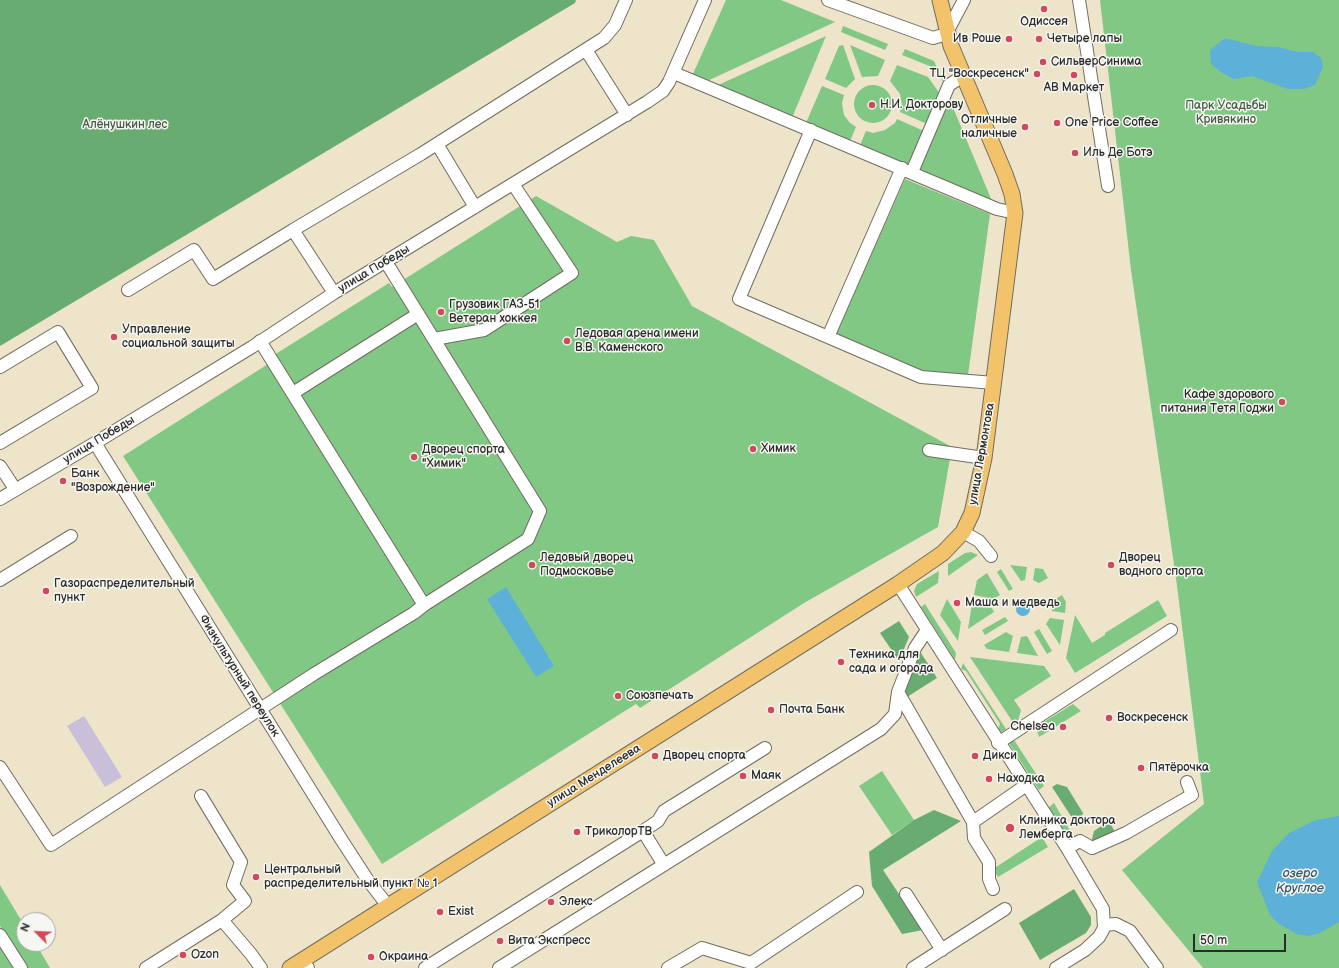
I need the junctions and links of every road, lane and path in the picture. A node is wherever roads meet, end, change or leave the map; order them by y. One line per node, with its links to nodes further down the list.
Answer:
1 (626, 0): 8 (street)
2 (705, 0): 9 (street, улица Победы)
3 (828, 0): 7 (street)
4 (940, 0): 7 (main road, улица Лермонтова)
5 (964, 0): 7 (street)
6 (1079, 0): 16 (street)
7 (946, 34): 10 (main road, улица Лермонтова)
8 (586, 50): 11 (street); 13 (street)
9 (674, 73): 11 (street, улица Победы); 12 (street)
10 (964, 76): 14 (street); 18 (main road, улица Лермонтова)
11 (627, 115): 15 (street, улица Победы)
12 (810, 130): 14 (street); 24 (street)
13 (437, 144): 17 (street); 19 (street)
14 (907, 170): 18 (street); 24 (street)
15 (514, 184): 17 (street, улица Победы); 25 (street)
16 (1108, 186)
17 (475, 207): 20 (street, улица Победы)
18 (1015, 213): 28 (main road, улица Лермонтова)
19 (293, 230): 21 (street); 22 (street)
20 (386, 262): 22 (street, улица Победы); 23 (street)
21 (128, 290)
22 (334, 293): 26 (street, улица Победы)
23 (418, 314): 25 (street); 29 (street)
24 (828, 337): 28 (street)
25 (434, 339): 42 (street)
26 (260, 341): 29 (street); 31 (street, улица Победы)
27 (0, 367): 30 (street)
28 (994, 384): 33 (main road, улица Лермонтова)
29 (293, 393): 42 (street)
30 (0, 443)
31 (95, 443): 35 (street, улица Победы); 46 (street, Физкультурный переулок)
32 (929, 450): 33 (street)
33 (984, 458): 37 (main road, улица Лермонтова)
34 (0, 466): 35 (street)
35 (15, 490): 36 (street, улица Победы)
36 (0, 499)
37 (963, 532): 39 (street); 41 (main road, улица Лермонтова)
38 (71, 536): 40 (street)
39 (991, 556)
40 (0, 580)
41 (898, 584): 43 (street); 60 (main road, улица Менделеева)
42 (424, 605): 46 (street)
43 (927, 630): 45 (street); 47 (street)
44 (1171, 630): 47 (street)
45 (898, 692): 53 (street); 56 (street)
46 (260, 709): 49 (street); 60 (street, Физкультурный переулок)
47 (998, 743): 51 (street)
48 (765, 748): 54 (street)
49 (0, 767)
50 (1187, 782): 55 (street)
51 (1025, 786): 53 (street); 55 (street)
52 (201, 796): 62 (street)
53 (973, 822): 57 (street)
54 (643, 831): 56 (street); 71 (street)
55 (1067, 848): 63 (street)
56 (664, 865): 72 (street)
57 (993, 889)
58 (857, 892): 73 (street)
59 (906, 894): 65 (street)
60 (388, 906): 66 (main road, улица Менделеева)
61 (1005, 909): 65 (street)
62 (222, 920): 68 (street); 69 (street)
63 (1104, 924): 75 (street); 76 (street)
64 (0, 935): 67 (street)
65 (942, 950): 74 (street)
66 (306, 964): 70 (main road, улица Менделеева)
67 (21, 968)
68 (146, 968)
69 (261, 968)
70 (290, 968)
71 (425, 968)
72 (499, 968)
73 (668, 968)
74 (913, 968)
75 (1056, 968)
76 (1157, 968)

